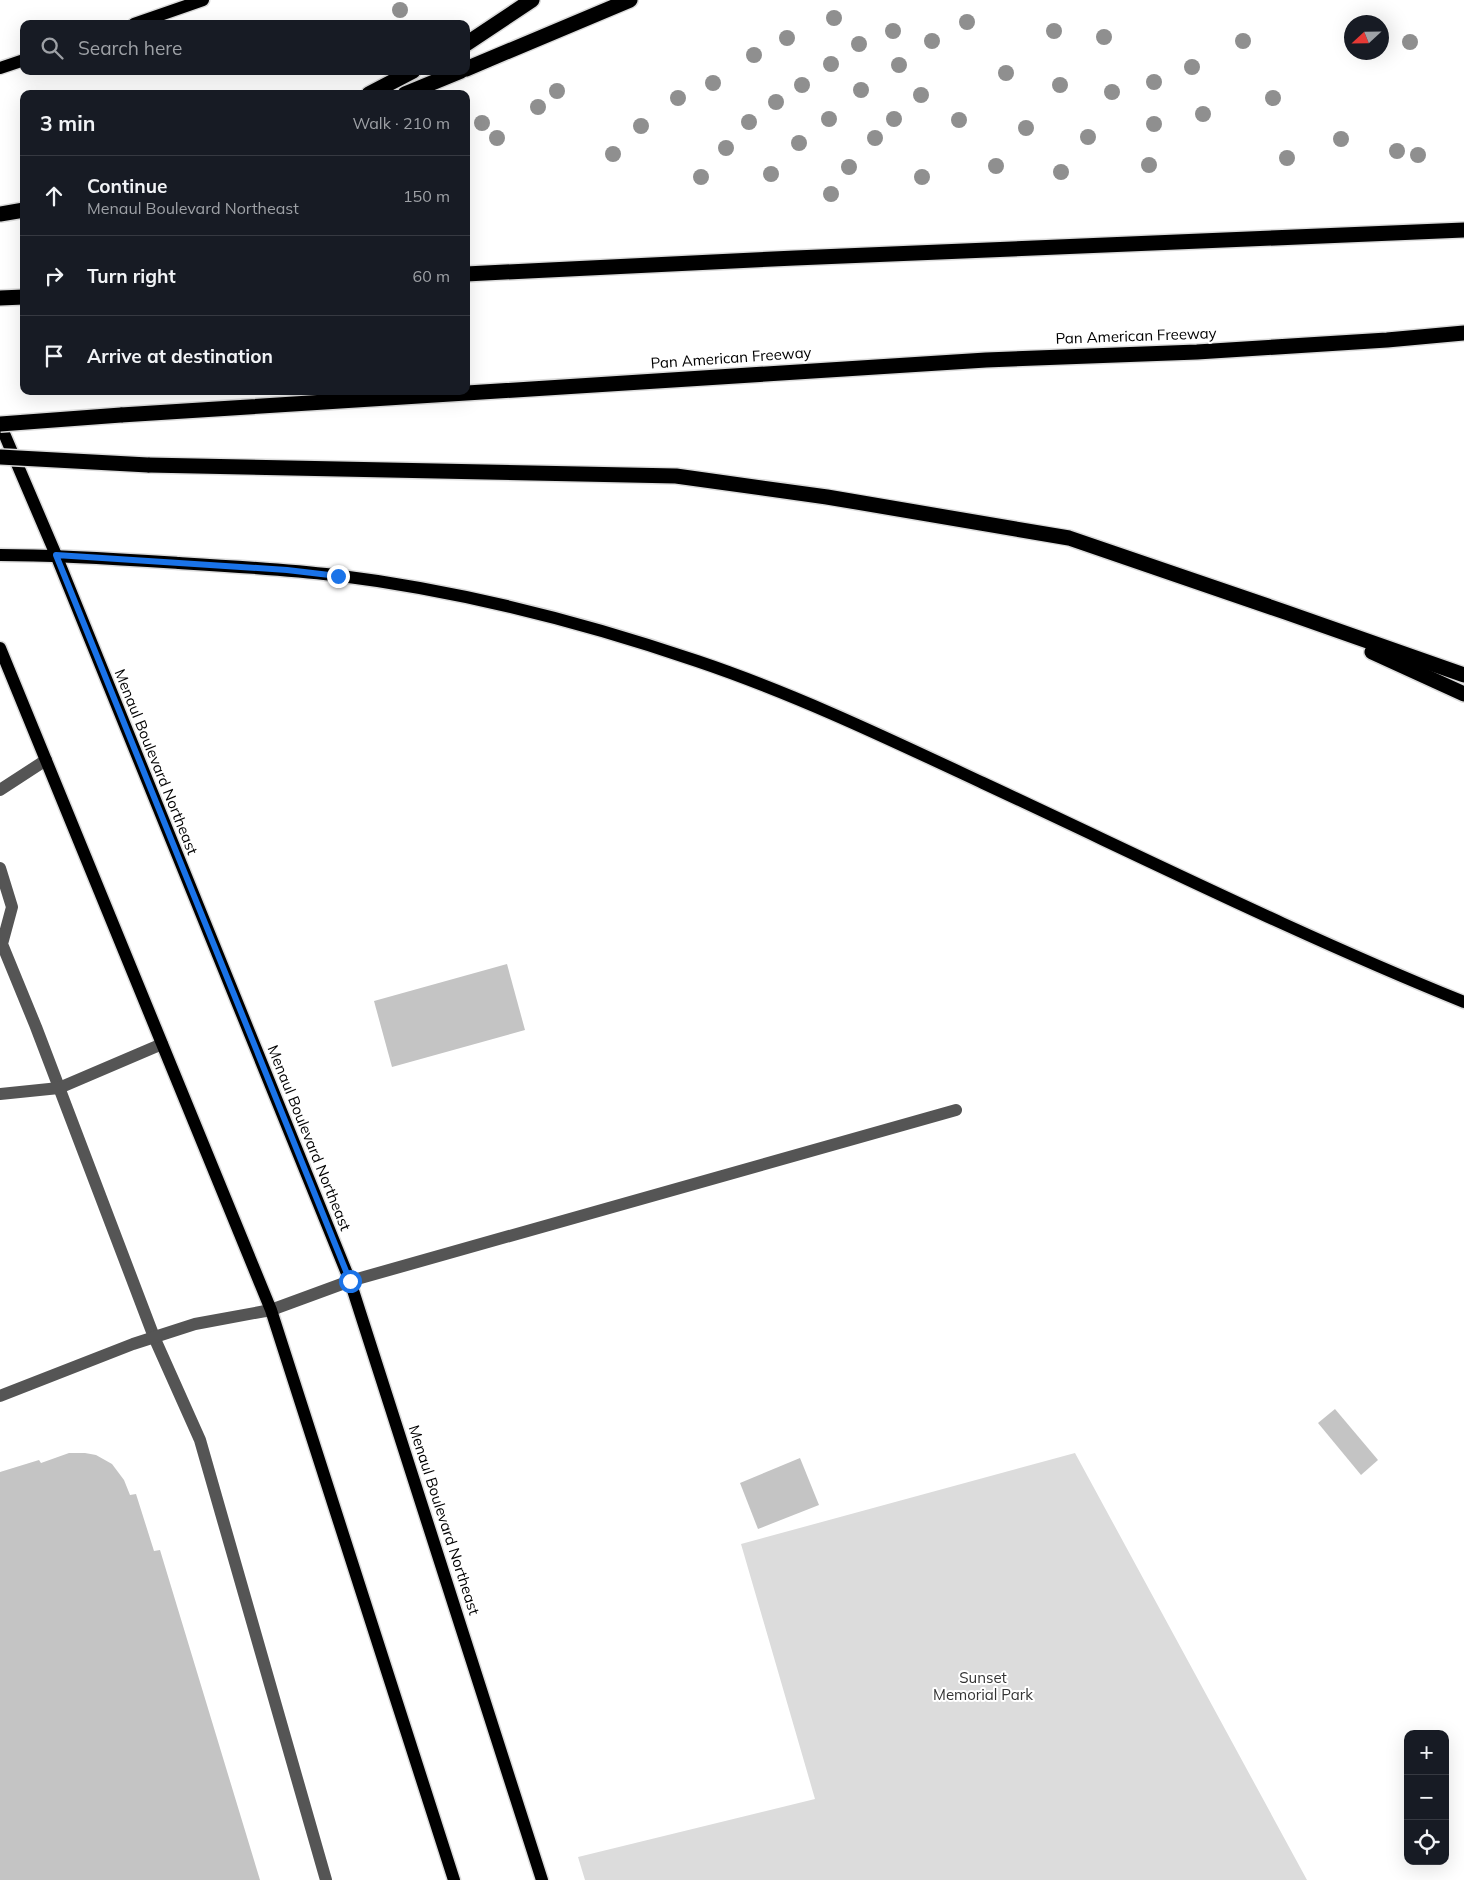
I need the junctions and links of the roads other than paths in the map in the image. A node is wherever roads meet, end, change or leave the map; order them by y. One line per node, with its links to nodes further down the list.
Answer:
1 (203, 0): 4 (main road)
2 (532, 0): 5 (highway)
3 (630, 0): 7 (highway)
4 (146, 20)
5 (470, 41)
6 (20, 61): 8 (main road)
7 (470, 67)
8 (0, 68)
9 (405, 75): 11 (highway)
10 (451, 75): 12 (highway)
11 (377, 90)
12 (415, 90)
13 (20, 211): 14 (highway)
14 (0, 214)
15 (1464, 230): 16 (highway)
16 (470, 274)
17 (20, 297): 18 (highway)
18 (0, 298)
19 (1464, 333): 20 (highway, Pan American Freeway, bridge)
20 (470, 393)
21 (436, 395): 22 (highway, Pan American Freeway, bridge)
22 (0, 424): 25 (main road, Menaul Boulevard Northeast)
23 (0, 457): 26 (highway, bridge)
24 (0, 555): 25 (main road)
25 (56, 555): 33 (main road); 38 (main road, Menaul Boulevard Northeast)
26 (1285, 612): 28 (highway); 29 (highway)
27 (0, 648): 30 (main road)
28 (1464, 676)
29 (1464, 694)
30 (46, 760): 31 (lane); 34 (main road)
31 (0, 790)
32 (0, 868): 35 (lane)
33 (1464, 1002)
34 (162, 1044): 35 (lane); 39 (main road)
35 (59, 1088): 36 (lane); 40 (lane)
36 (0, 1094)
37 (956, 1110): 38 (lane)
38 (350, 1281): 39 (lane); 44 (main road, Menaul Boulevard Northeast)
39 (271, 1310): 40 (lane); 43 (main road)
40 (154, 1338): 41 (lane); 42 (lane)
41 (0, 1396)
42 (326, 1880)
43 (454, 1880)
44 (542, 1880)

